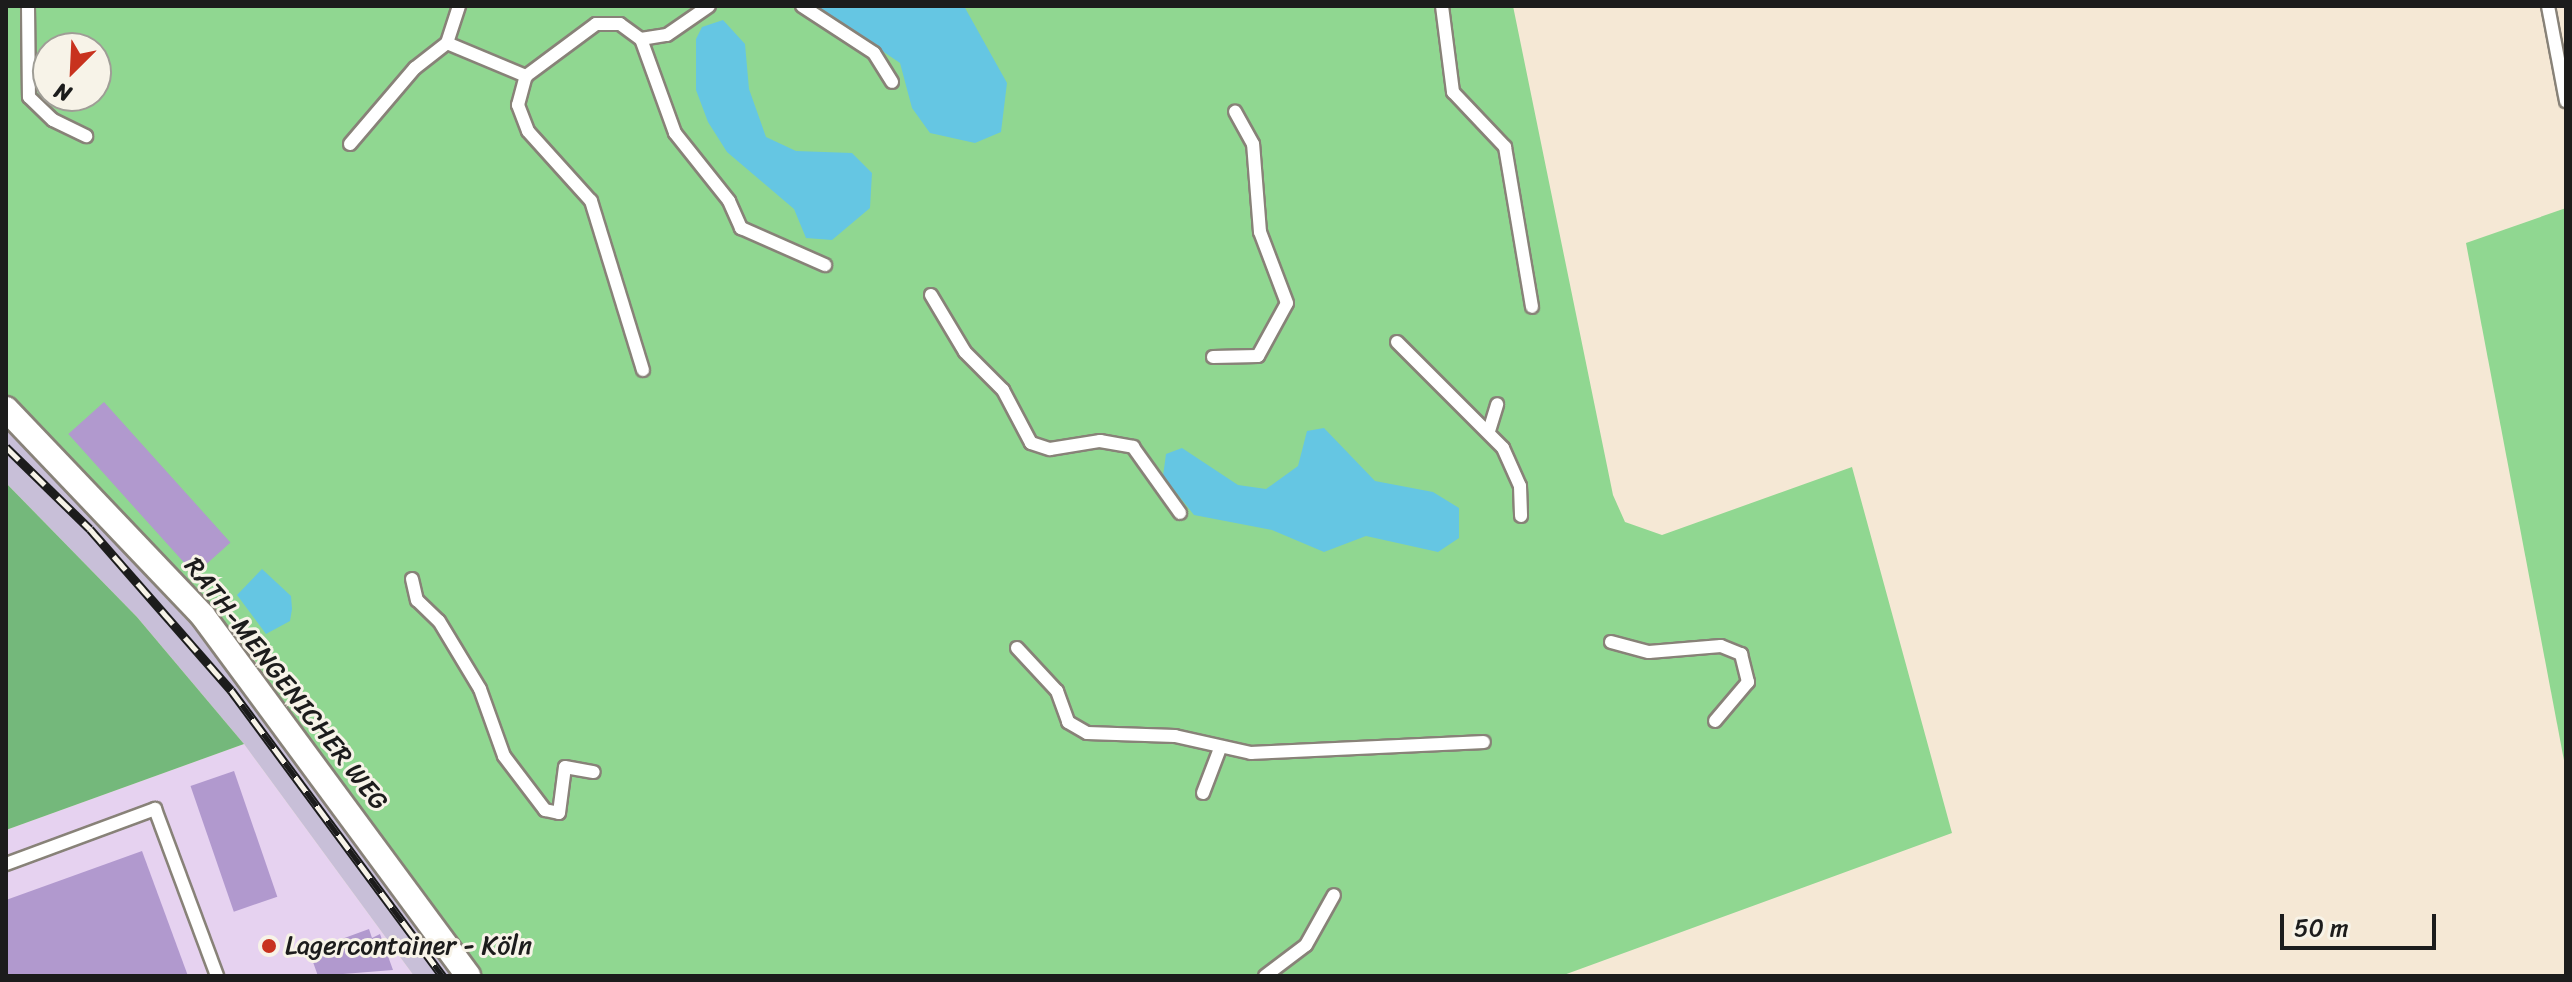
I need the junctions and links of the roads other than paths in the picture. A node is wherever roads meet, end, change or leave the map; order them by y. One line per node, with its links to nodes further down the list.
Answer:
1 (28, 6): 13 (lane)
2 (459, 6): 8 (lane)
3 (709, 6): 7 (lane)
4 (802, 6): 10 (lane)
5 (1442, 6): 17 (lane)
6 (2548, 6): 11 (lane)
7 (641, 39): 9 (lane); 15 (lane)
8 (447, 43): 9 (lane); 14 (lane)
9 (526, 76): 20 (lane)
10 (892, 82)
11 (2566, 101)
12 (1235, 112): 19 (lane)
13 (86, 136)
14 (350, 144)
15 (825, 265)
16 (931, 295): 24 (lane)
17 (1532, 307)
18 (1397, 342): 23 (lane)
19 (1213, 357)
20 (643, 370)
21 (1497, 404): 23 (lane)
22 (6, 409): 37 (street, RATH-MENGENICHER WEG)
23 (1489, 431): 25 (lane)
24 (1180, 513)
25 (1521, 516)
26 (412, 579): 32 (lane)
27 (1611, 642): 29 (lane)
28 (1017, 648): 31 (lane)
29 (1715, 721)
30 (1484, 742): 31 (lane)
31 (1219, 751): 33 (lane)
32 (594, 772)
33 (1203, 793)
34 (6, 864): 36 (lane)
35 (1334, 895): 38 (lane)
36 (217, 976)
37 (468, 976)
38 (1265, 976)

